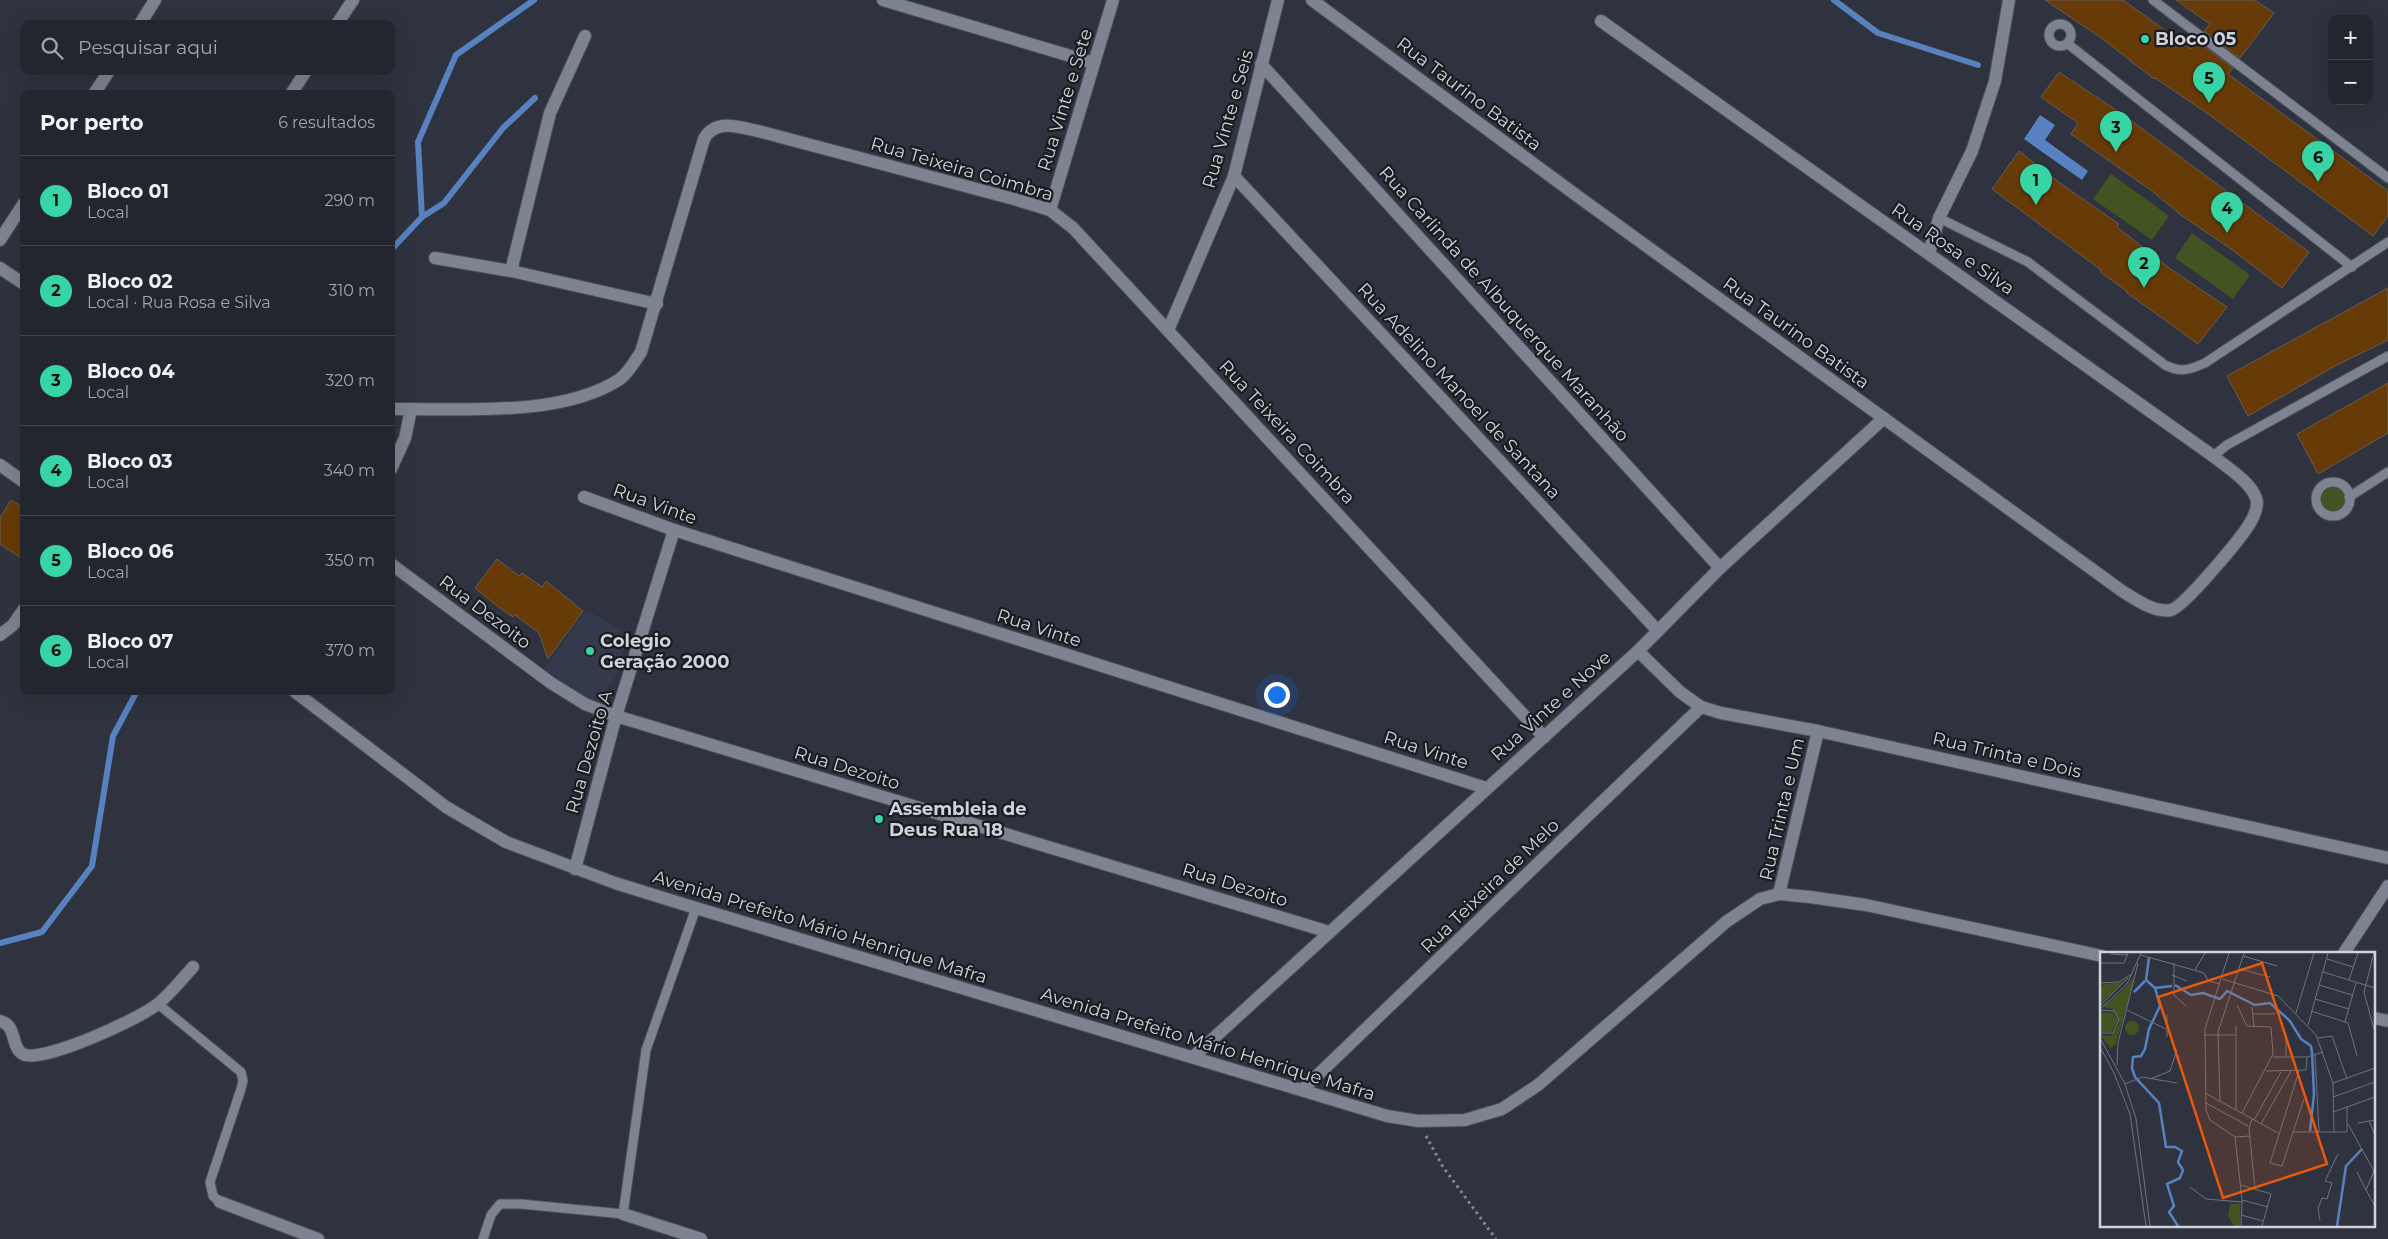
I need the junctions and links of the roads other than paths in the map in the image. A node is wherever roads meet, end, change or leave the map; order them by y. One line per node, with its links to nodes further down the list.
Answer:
1 (155, 0): 9 (street)
2 (354, 0): 10 (street)
3 (883, 0): 14 (street)
4 (1113, 0): 14 (street, Rua Vinte e Sete)
5 (1278, 0): 15 (street, Rua Vinte e Seis)
6 (1312, 0): 38 (street, Rua Taurino Batista)
7 (2009, 0): 24 (street)
8 (2153, 0): 21 (lane)
9 (142, 20)
10 (340, 20)
11 (1601, 21): 27 (street, Rua Rosa e Silva)
12 (585, 36): 31 (street)
13 (2068, 44): 29 (lane)
14 (1094, 63): 23 (street, Rua Vinte e Sete)
15 (1261, 64): 20 (street, Rua Vinte e Seis); 49 (street, Rua Carlinda de Albuquerque Maranhão)
16 (106, 75): 18 (street)
17 (303, 75): 19 (street)
18 (97, 90)
19 (294, 90)
20 (1234, 176): 34 (street, Rua Vinte e Seis); 51 (street, Rua Adelino Manoel de Santana)
21 (2388, 178)
22 (20, 209): 25 (street)
23 (1050, 210): 33 (street, Rua Teixeira Coimbra); 34 (street, Rua Teixeira Coimbra)
24 (1939, 218): 27 (street); 29 (lane)
25 (0, 240)
26 (2388, 242): 29 (lane)
27 (1929, 253): 39 (street, Rua Rosa e Silva)
28 (435, 258): 31 (street)
29 (2352, 267)
30 (0, 268): 32 (street)
31 (511, 271): 33 (street)
32 (20, 281)
33 (657, 304): 37 (street, Rua Teixeira Coimbra)
34 (1169, 328): 58 (street, Rua Teixeira Coimbra)
35 (2388, 356): 39 (lane)
36 (395, 409): 37 (street, Rua Teixeira Coimbra)
37 (411, 409): 40 (street)
38 (1884, 418): 46 (street, Rua Taurino Batista); 49 (street, Rua Vinte e Nove)
39 (2213, 456): 46 (street, Rua Rosa e Silva)
40 (395, 459)
41 (0, 465): 43 (street)
42 (2388, 472): 45 (lane)
43 (20, 479)
44 (584, 497): 47 (street, Rua Vinte)
45 (2349, 497)
46 (2250, 523)
47 (674, 530): 56 (street, Rua Dezoito A); 59 (street, Rua Vinte)
48 (395, 567): 56 (street, Rua Dezoito)
49 (1720, 568): 51 (street, Rua Vinte e Nove)
50 (20, 615): 52 (street)
51 (1658, 631): 53 (street, Rua Vinte e Nove)
52 (0, 635)
53 (1638, 651): 55 (street, Rua Trinta e Dois); 58 (street, Rua Vinte e Nove)
54 (299, 695): 61 (street, Avenida Prefeito Mário Henrique Mafra)
55 (1701, 707): 57 (street, Rua Trinta e Dois); 72 (street, Rua Teixeira de Melo)
56 (616, 716): 61 (street, Rua Dezoito A); 65 (street, Rua Dezoito)
57 (1818, 731): 60 (street, Rua Trinta e Dois); 63 (street, Rua Trinta e Um)
58 (1544, 737): 59 (street, Rua Vinte e Nove)
59 (1486, 788): 65 (street, Rua Vinte e Nove)
60 (2388, 858)
61 (575, 869): 64 (street, Avenida Prefeito Mário Henrique Mafra)
62 (2388, 886): 66 (street)
63 (1779, 894): 67 (street, Avenida Prefeito Mário Henrique Mafra); 72 (street, Avenida Prefeito Mário Henrique Mafra)
64 (696, 908): 71 (street, Avenida Prefeito Mário Henrique Mafra); 74 (lane)
65 (1329, 932): 71 (street, Rua Vinte e Nove)
66 (2345, 952)
67 (2100, 956)
68 (193, 967): 69 (street)
69 (158, 1004): 70 (street); 73 (lane)
70 (0, 1020)
71 (1193, 1057): 72 (street, Avenida Prefeito Mário Henrique Mafra)
72 (1302, 1090)
73 (220, 1202): 75 (street)
74 (623, 1214): 76 (lane); 77 (street)
75 (318, 1239)
76 (483, 1239)
77 (701, 1239)

